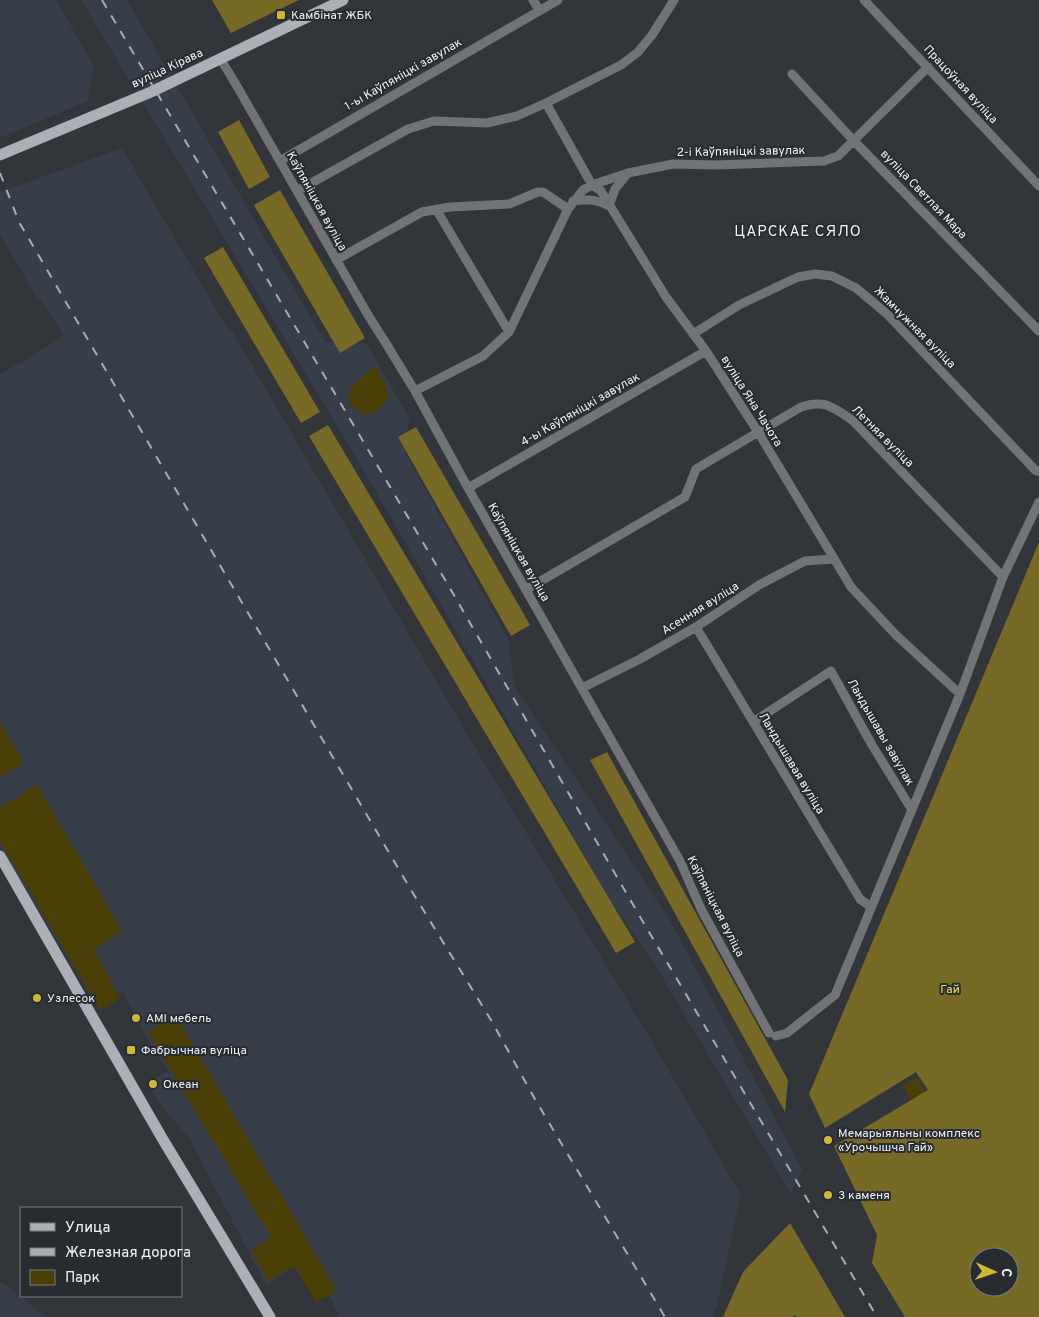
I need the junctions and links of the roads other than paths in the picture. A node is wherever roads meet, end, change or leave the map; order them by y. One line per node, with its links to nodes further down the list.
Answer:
1 (343, 0): 7 (main road, вуліца Кірава)
2 (534, 0): 6 (street)
3 (558, 0): 6 (street, 1-ы Каўпяніцкі завулак)
4 (674, 0): 10 (street)
5 (864, 0): 8 (street, Працоўная вуліца)
6 (540, 11): 13 (street, 1-ы Каўпяніцкі завулак)
7 (220, 58): 12 (main road, вуліца Кірава); 13 (street, Каўпяніцкая вуліца)
8 (928, 67): 11 (street, 2-і Каўпяніцкі завулак); 16 (street, Працоўная вуліца)
9 (792, 74): 11 (street, вуліца Светлая Мара)
10 (546, 103): 15 (street, вуліца Яна Чачота); 17 (street)
11 (853, 140): 14 (street, 2-і Каўпяніцкі завулак); 22 (street, вуліца Светлая Мара)
12 (0, 156)
13 (280, 161): 17 (street, Каўпяніцкая вуліца)
14 (628, 173): 15 (street, 2-і Каўпяніцкі завулак); 19 (street)
15 (592, 185): 18 (street, 2-і Каўпяніцкі завулак); 19 (street, вуліца Яна Чачота)
16 (1039, 186)
17 (297, 191): 21 (street, Каўпяніцкая вуліца)
18 (571, 205): 19 (street); 20 (street); 23 (street, 2-і Каўпяніцкі завулак)
19 (609, 206): 24 (street, вуліца Яна Чачота)
20 (436, 209): 21 (street); 23 (street)
21 (336, 260): 26 (street, Каўпяніцкая вуліца)
22 (1039, 331)
23 (509, 332): 26 (street, 2-і Каўпяніцкі завулак)
24 (693, 334): 25 (street, вуліца Яна Чачота); 28 (street, Жамчужная вуліца)
25 (706, 351): 27 (street, вуліца Яна Чачота); 29 (street, 4-ы Каўпяніцкі завулак)
26 (415, 391): 29 (street, Каўпяніцкая вуліца)
27 (758, 432): 31 (street, вуліца Яна Чачота); 32 (street, Летняя вуліца); 33 (street, Летняя вуліца)
28 (1039, 471)
29 (468, 488): 33 (street, Каўпяніцкая вуліца)
30 (1039, 502): 32 (street)
31 (834, 559): 34 (street, Асенняя вуліца); 36 (street, вуліца Яна Чачота)
32 (1003, 577): 36 (street)
33 (526, 589): 35 (street, Каўпяніцкая вуліца)
34 (696, 627): 35 (street, Асенняя вуліца); 37 (street, Ландышавая вуліца)
35 (582, 688): 40 (street, Каўпяніцкая вуліца)
36 (960, 694): 38 (street)
37 (753, 722): 38 (street, Ландышавы завулак); 40 (street, Ландышавая вуліца)
38 (912, 810): 40 (street)
39 (0, 856): 41 (main road)
40 (872, 907)
41 (270, 1317)

